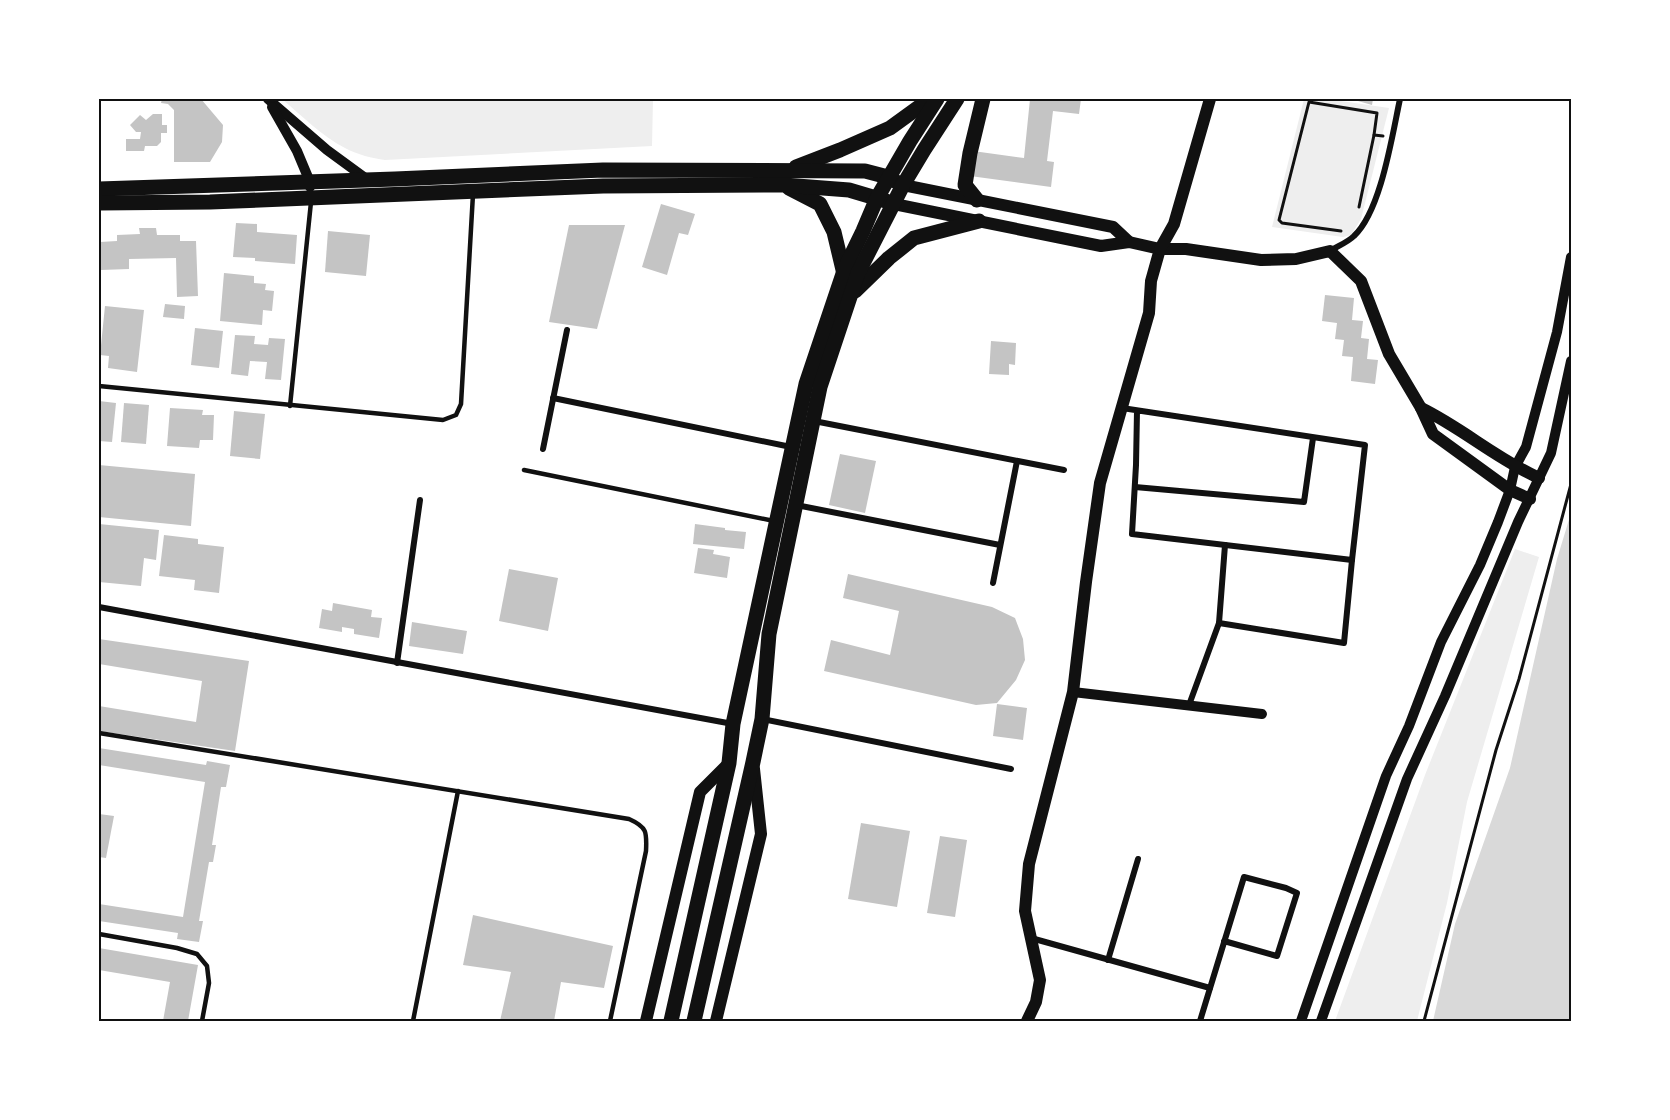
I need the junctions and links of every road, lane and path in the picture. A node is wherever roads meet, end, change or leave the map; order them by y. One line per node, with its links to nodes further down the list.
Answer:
1 (268, 99): 13 (street); 15 (street)
2 (930, 99): 11 (main road)
3 (937, 99): 10 (main road)
4 (957, 99): 12 (main road)
5 (982, 99): 18 (main road)
6 (1210, 99): 25 (main road)
7 (1400, 99): 9 (street)
8 (1374, 135): 9 (path); 21 (path); 23 (path)
9 (1391, 138): 26 (street)
10 (888, 177): 11 (main road); 12 (main road); 17 (main road)
11 (786, 178): 13 (main road); 16 (main road); 17 (main road); 28 (main road)
12 (903, 185): 18 (main road); 20 (main road)
13 (370, 187): 15 (main road); 16 (main road)
14 (99, 189): 15 (main road)
15 (310, 189): 19 (main road); 34 (lane)
16 (474, 191): 34 (lane)
17 (877, 198): 20 (main road); 28 (main road)
18 (976, 200): 24 (main road)
19 (99, 203)
20 (894, 204): 22 (main road); 29 (main road)
21 (1358, 208)
22 (979, 221): 24 (main road); 29 (main road)
23 (1349, 230)
24 (1129, 242): 25 (main road)
25 (1160, 249): 26 (main road); 35 (main road)
26 (1330, 251): 36 (main road)
27 (1571, 257): 43 (street)
28 (844, 273): 40 (main road)
29 (851, 295): 38 (main road)
30 (567, 330): 33 (street)
31 (1571, 361): 46 (street)
32 (99, 386): 34 (lane)
33 (553, 398): 40 (street); 41 (street)
34 (290, 406)
35 (1122, 408): 37 (street); 61 (main road)
36 (1421, 408): 43 (main road); 49 (main road)
37 (1137, 411): 39 (street); 48 (street)
38 (813, 421): 42 (street); 52 (main road)
39 (1313, 438): 48 (street); 56 (street)
40 (793, 448): 53 (main road)
41 (543, 449)
42 (1017, 461): 45 (street); 54 (street)
43 (1515, 467): 46 (main road); 49 (street)
44 (524, 470): 53 (lane)
45 (1064, 471)
46 (1539, 478): 50 (street)
47 (1571, 484): 88 (path)
48 (1135, 487): 55 (street)
49 (1510, 490): 50 (main road); 86 (street)
50 (1530, 499): 87 (street)
51 (420, 500): 60 (street)
52 (795, 505): 54 (street); 64 (main road)
53 (777, 521): 65 (main road)
54 (1000, 545): 57 (street)
55 (1225, 545): 56 (street); 59 (street)
56 (1352, 560): 59 (street)
57 (993, 583)
58 (99, 607): 60 (street)
59 (1219, 623): 62 (street)
60 (397, 663): 65 (street)
61 (1073, 692): 62 (street); 73 (main road)
62 (1189, 705): 63 (street)
63 (1262, 714)
64 (762, 719): 68 (main road); 69 (street)
65 (733, 724): 67 (main road)
66 (99, 733): 70 (lane)
67 (729, 762): 80 (main road); 81 (main road)
68 (753, 762): 82 (main road); 83 (main road)
69 (1011, 769)
70 (458, 791): 78 (lane); 79 (lane)
71 (1138, 859): 75 (street)
72 (99, 934): 77 (lane)
73 (1030, 938): 75 (street); 84 (main road)
74 (1224, 941): 74 (street); 76 (street)
75 (1108, 960): 76 (street)
76 (1210, 988): 85 (street)
77 (202, 1021)
78 (413, 1021)
79 (610, 1021)
80 (646, 1021)
81 (671, 1021)
82 (694, 1021)
83 (716, 1021)
84 (1028, 1021)
85 (1200, 1021)
86 (1301, 1021)
87 (1321, 1021)
88 (1424, 1021)

